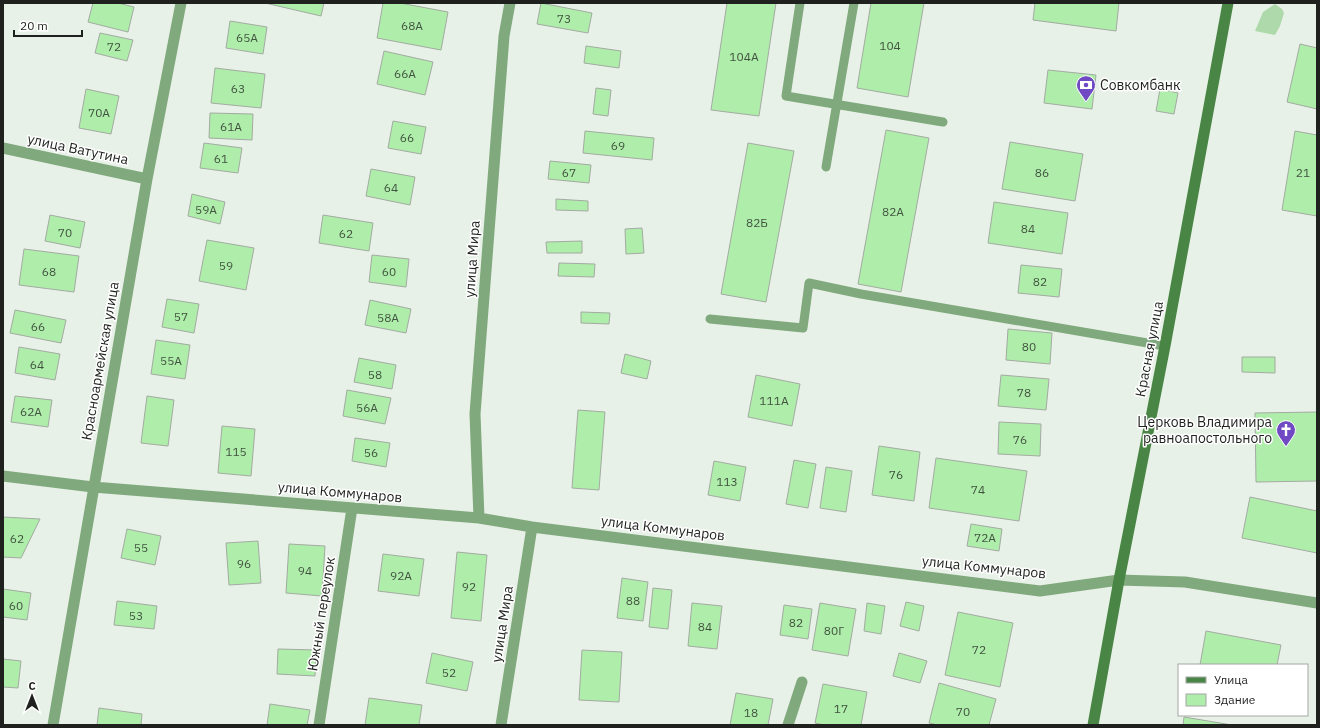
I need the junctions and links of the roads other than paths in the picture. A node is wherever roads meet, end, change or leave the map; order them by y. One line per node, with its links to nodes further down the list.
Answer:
1 (181, 3): 10 (street, Красноармейская улица)
2 (510, 3): 16 (street, улица Мира)
3 (800, 3): 6 (lane)
4 (854, 3): 6 (lane)
5 (1228, 3): 12 (main road, Красная улица)
6 (836, 105): 7 (lane); 9 (lane)
7 (943, 122)
8 (3, 148): 10 (street, улица Ватутина)
9 (826, 167)
10 (147, 179): 14 (street, Красноармейская улица)
11 (710, 319): 12 (lane)
12 (1165, 346): 18 (main road, Красная улица)
13 (3, 476): 14 (street, улица Коммунаров)
14 (93, 487): 15 (street, улица Коммунаров); 21 (street, Красноармейская улица)
15 (352, 508): 16 (street, улица Коммунаров); 22 (street, Южный переулок)
16 (479, 518): 17 (street, улица Коммунаров)
17 (532, 527): 18 (street, улица Коммунаров); 23 (street, улица Мира)
18 (1119, 580): 19 (street, улица Коммунаров); 25 (main road, Красная улица)
19 (1317, 603)
20 (802, 682): 24 (street)
21 (53, 725)
22 (319, 725)
23 (502, 725)
24 (788, 725)
25 (1093, 725)

